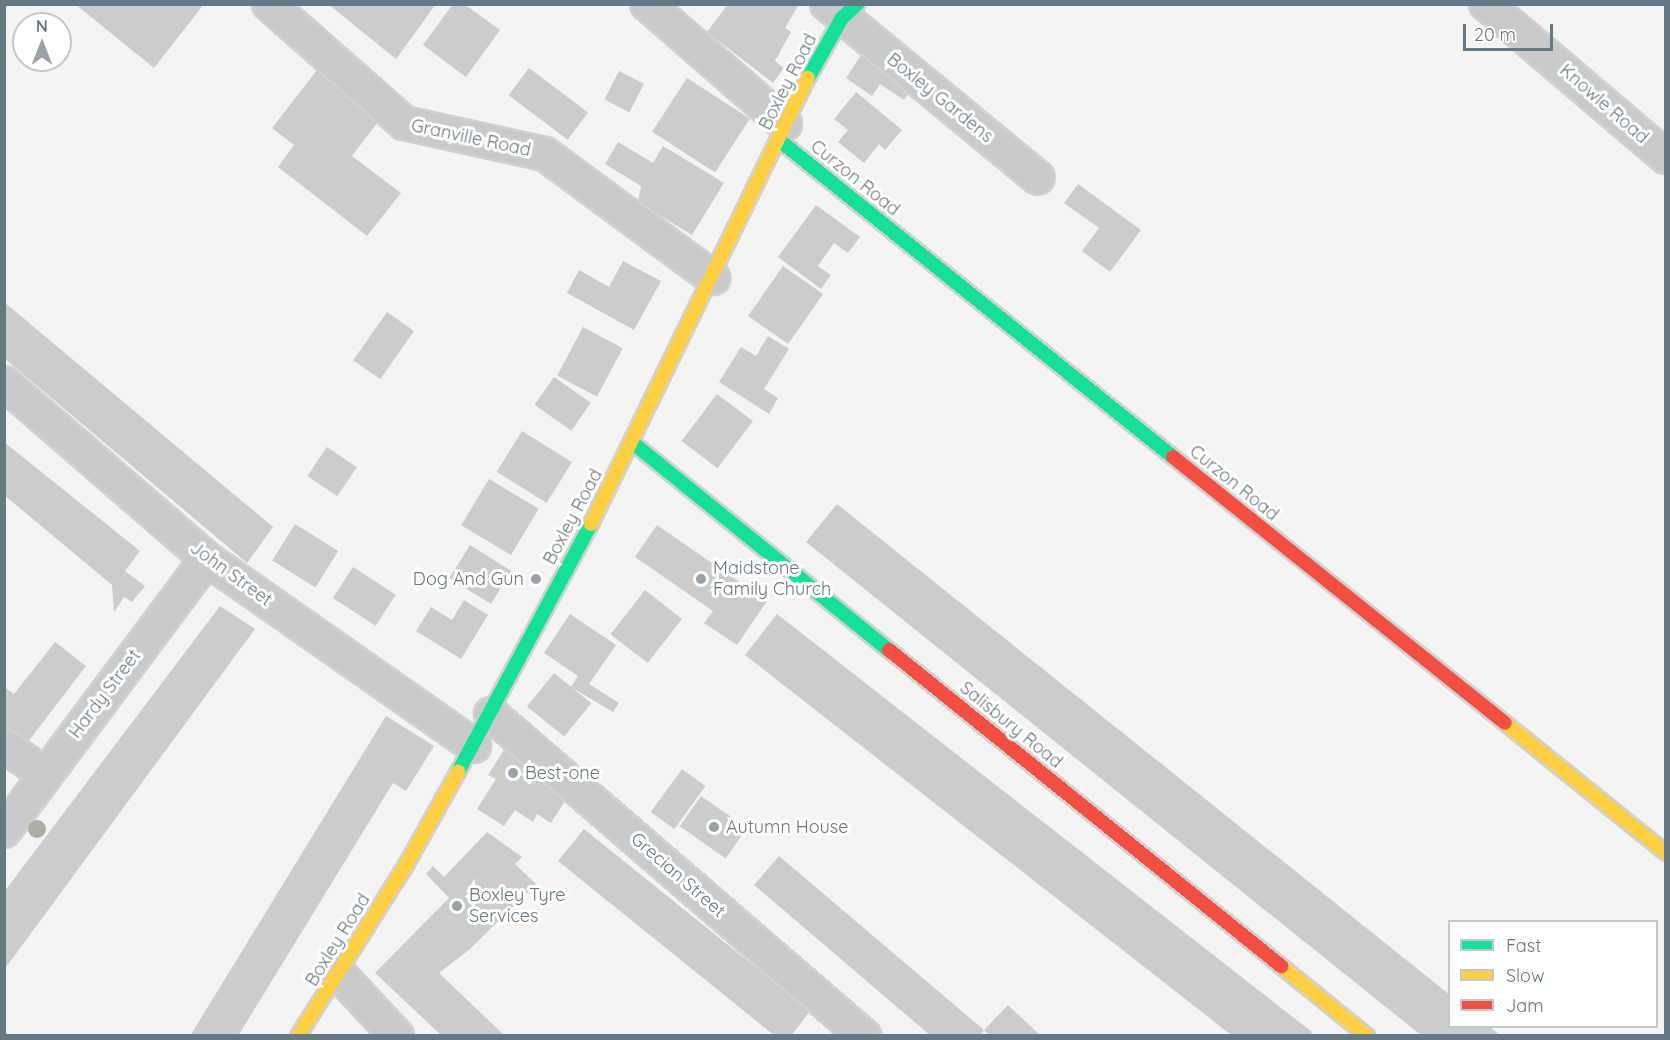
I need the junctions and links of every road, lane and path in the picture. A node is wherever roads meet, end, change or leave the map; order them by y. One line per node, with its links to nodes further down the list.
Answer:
1 (269, 4): 8 (street, Granville Road)
2 (647, 4): 5 (street)
3 (1486, 4): 6 (street, Knowle Road)
4 (842, 9): 5 (street, Boxley Road); 7 (street, Boxley Gardens)
5 (782, 132): 8 (street, Boxley Road); 17 (street, Curzon Road)
6 (1665, 157)
7 (1038, 178)
8 (713, 278): 10 (street, Boxley Road)
9 (4, 383): 11 (street, John Street)
10 (633, 443): 12 (street, Boxley Road); 22 (street, Salisbury Road)
11 (207, 559): 14 (street, John Street); 15 (street, Hardy Street)
12 (491, 714): 14 (street, Boxley Road); 21 (street, Grecian Street)
13 (4, 746): 15 (street)
14 (474, 746): 18 (street, Boxley Road)
15 (45, 774): 16 (street, Hardy Street)
16 (4, 831)
17 (1665, 854)
18 (339, 974): 19 (street, Boxley Road); 20 (street)
19 (298, 1035)
20 (397, 1035)
21 (864, 1035)
22 (1367, 1035)

